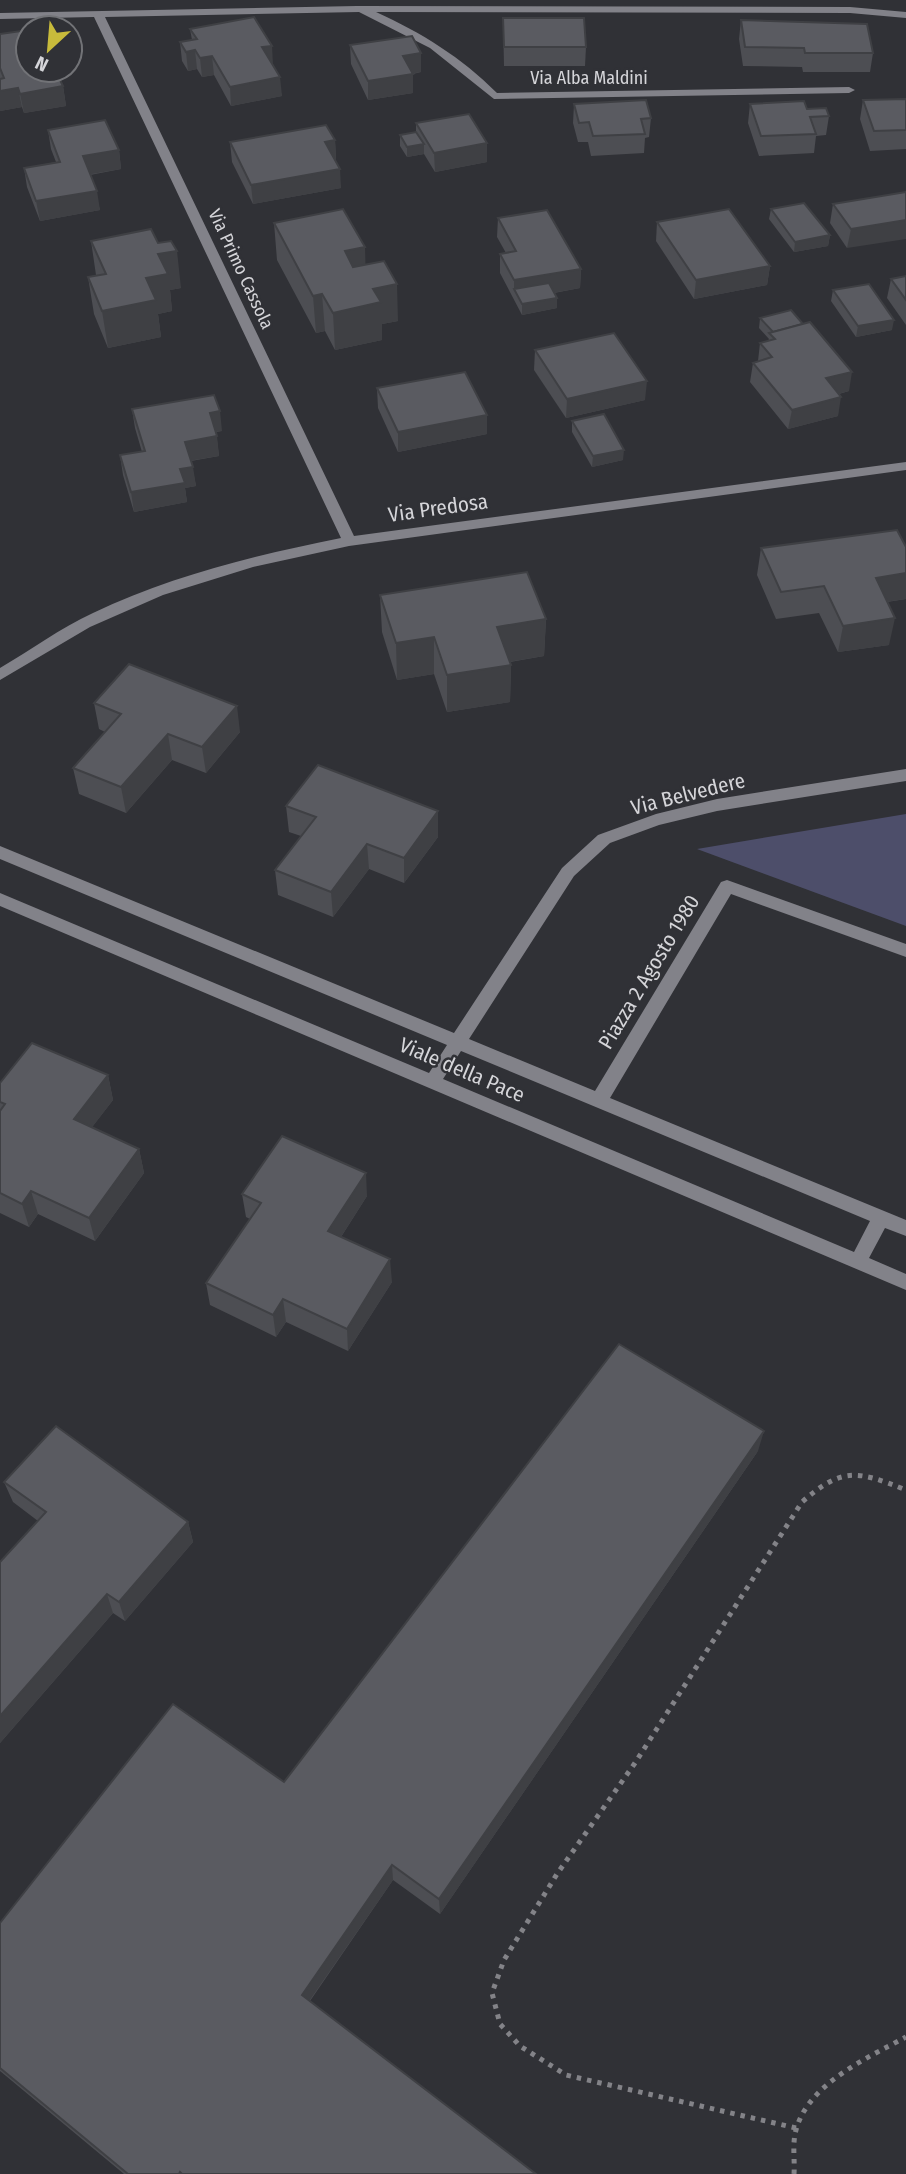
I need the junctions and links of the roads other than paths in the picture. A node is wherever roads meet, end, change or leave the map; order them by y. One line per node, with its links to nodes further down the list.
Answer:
1 (358, 9): 2 (street, Via Alba Maldini); 3 (street, Via Alba Maldini); 5 (street, Via Alba Maldini)
2 (98, 14): 4 (street, Via Alba Maldini); 7 (street, Via Primo Cassola)
3 (906, 15)
4 (0, 16)
5 (849, 90)
6 (906, 466): 7 (street, Via Predosa)
7 (349, 541): 8 (street, Via Predosa)
8 (0, 674)
9 (906, 775): 13 (street, Via Belvedere)
10 (0, 852): 13 (street, Viale della Pace)
11 (0, 900): 14 (street, Viale della Pace)
12 (906, 951): 15 (street, Piazza 2 Agosto 1980)
13 (457, 1041): 14 (street, Via Belvedere); 15 (street, Viale della Pace)
14 (432, 1082): 18 (street, Viale della Pace)
15 (599, 1101): 16 (street, Viale della Pace)
16 (881, 1217): 17 (street, Viale della Pace); 18 (street)
17 (906, 1228)
18 (858, 1262): 19 (street, Viale della Pace)
19 (906, 1282)

